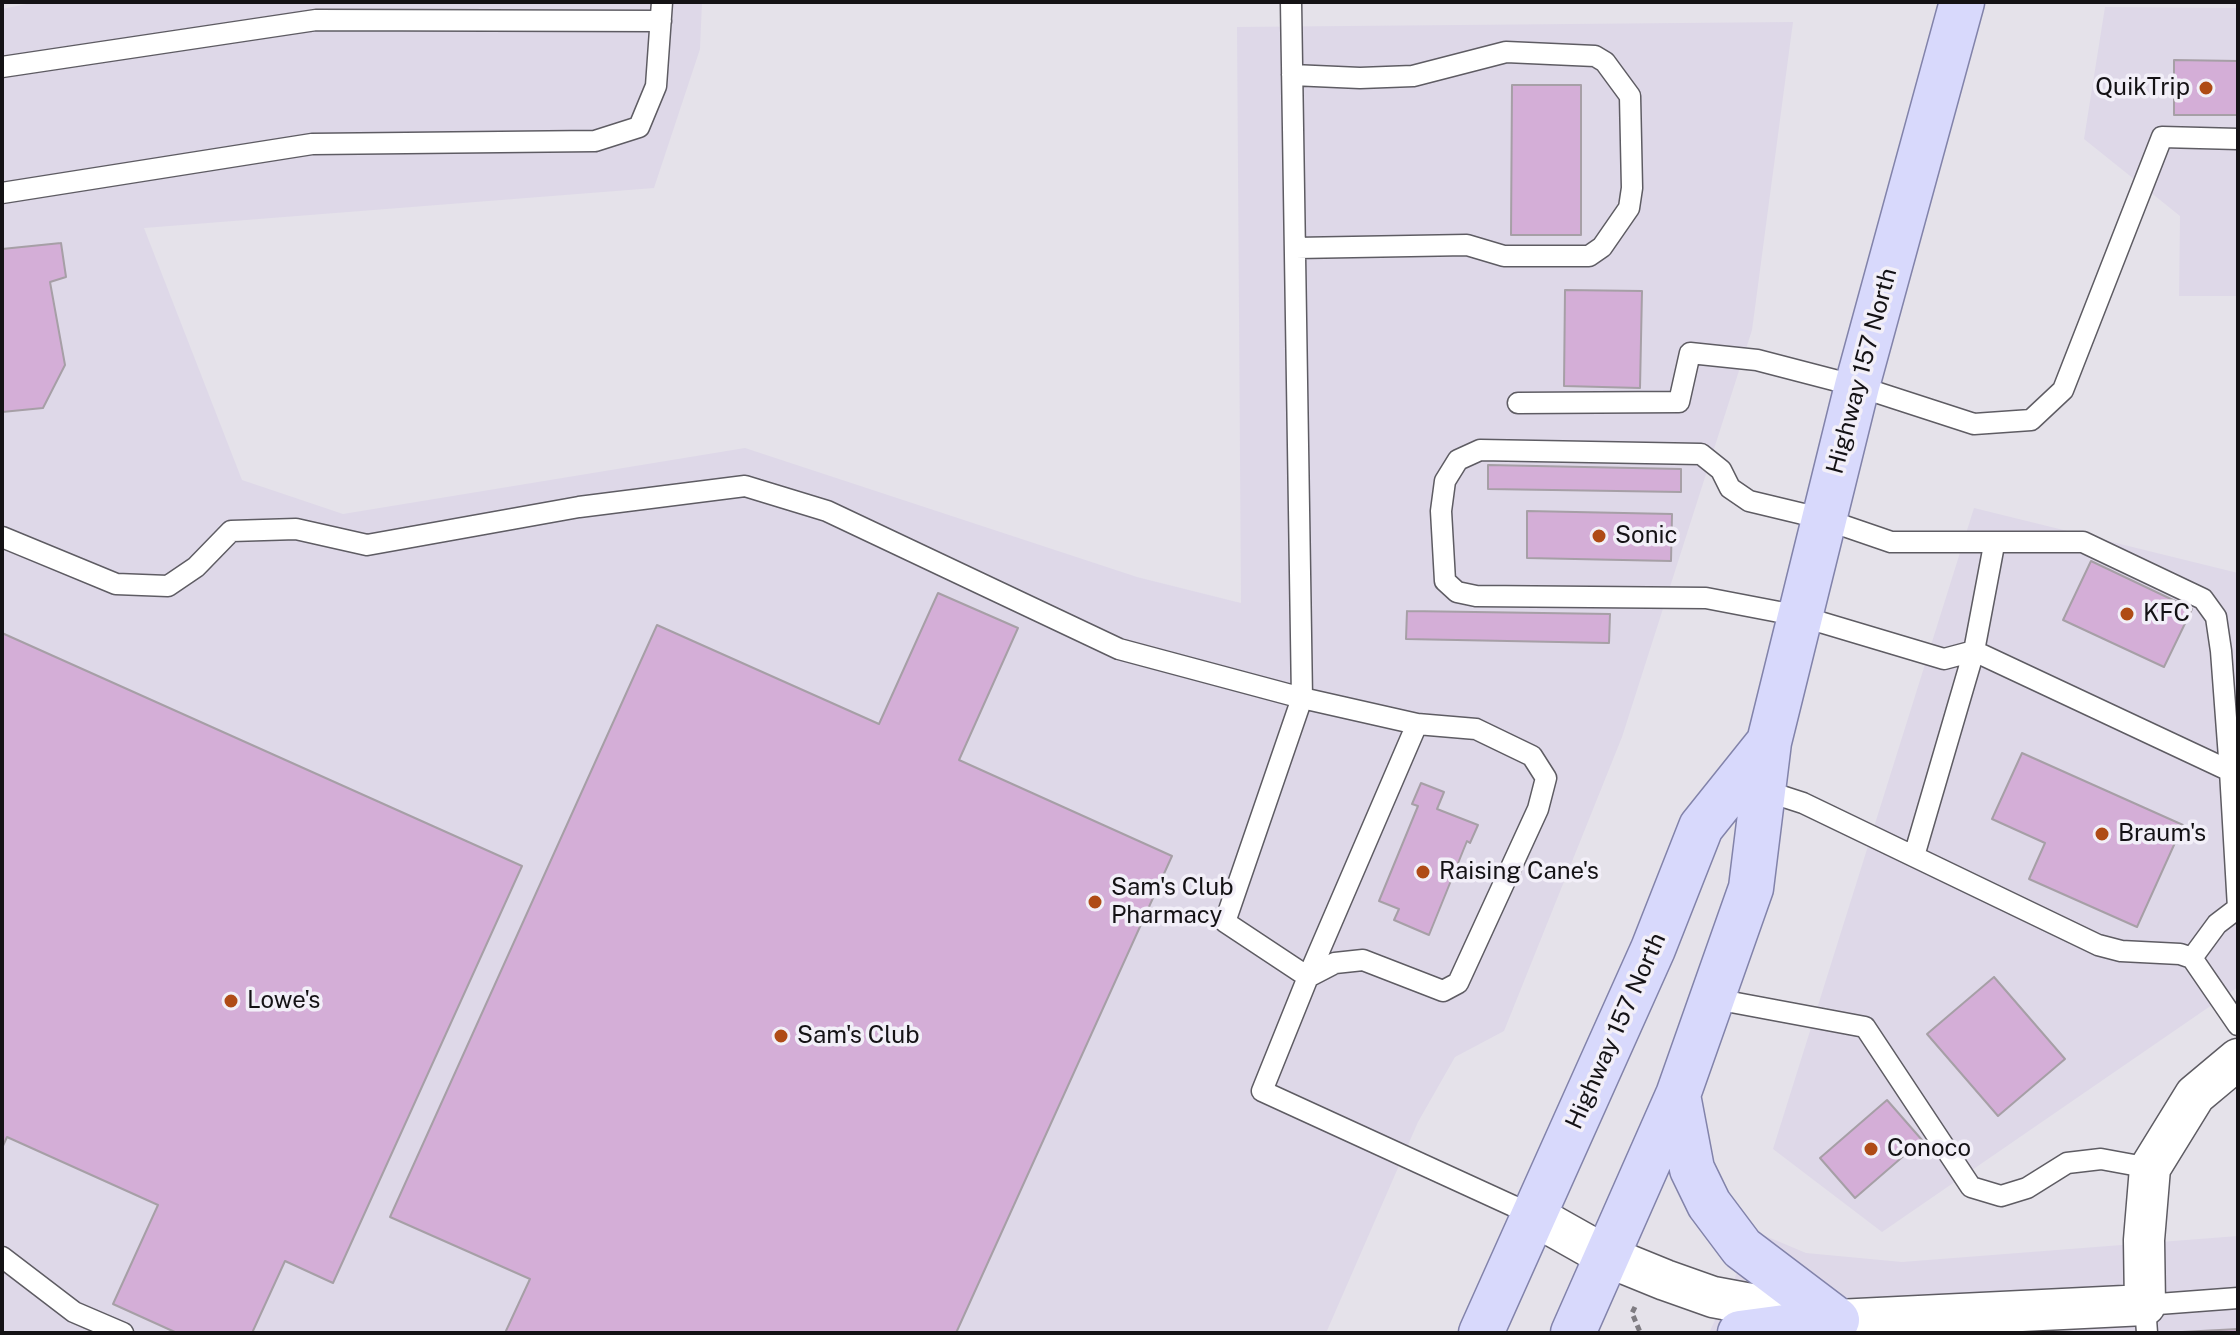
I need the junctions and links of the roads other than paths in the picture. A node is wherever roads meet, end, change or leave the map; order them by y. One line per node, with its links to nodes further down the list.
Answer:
1 (1291, 2): 5 (lane)
2 (1962, 2): 9 (main road, Highway 157 North)
3 (661, 11): 4 (lane); 7 (lane)
4 (2, 67)
5 (1292, 75): 8 (lane); 8 (lane)
6 (2238, 139): 9 (lane)
7 (2, 193)
8 (1296, 248): 16 (lane)
9 (1857, 386): 10 (lane); 11 (main road, Highway 157 North)
10 (1518, 403)
11 (1824, 519): 13 (lane); 14 (main road, Highway 157 North); 14 (lane)
12 (2, 537): 16 (lane)
13 (1994, 545): 15 (lane); 19 (lane)
14 (1800, 616): 15 (lane); 18 (main road, Highway 157 North)
15 (1974, 651): 19 (lane); 21 (lane)
16 (1302, 698): 17 (lane); 23 (lane)
17 (1417, 724): 23 (lane); 23 (lane)
18 (1769, 742): 20 (main road, Highway 157 North); 29 (main road, Highway 157 North)
19 (2230, 771): 22 (lane)
20 (1763, 790): 21 (lane); 24 (main road, Highway 157 North)
21 (1914, 856): 22 (lane)
22 (2192, 958): 25 (lane)
23 (1308, 977): 29 (lane)
24 (1715, 999): 27 (main road, Highway 157 North); 28 (lane)
25 (2238, 1025)
26 (2238, 1059): 28 (street)
27 (1678, 1095): 30 (main road, Highway 157 North); 34 (main road)
28 (2150, 1168): 33 (street)
29 (1535, 1216): 30 (street); 36 (main road, Highway 157 North)
30 (1606, 1256): 34 (street); 37 (main road, Highway 157 North)
31 (2, 1257): 35 (lane)
32 (2238, 1298): 33 (lane)
33 (2146, 1319): 34 (street)
34 (1837, 1320): 38 (main road)
35 (123, 1333)
36 (1481, 1333)
37 (1573, 1333)
38 (1740, 1333)

